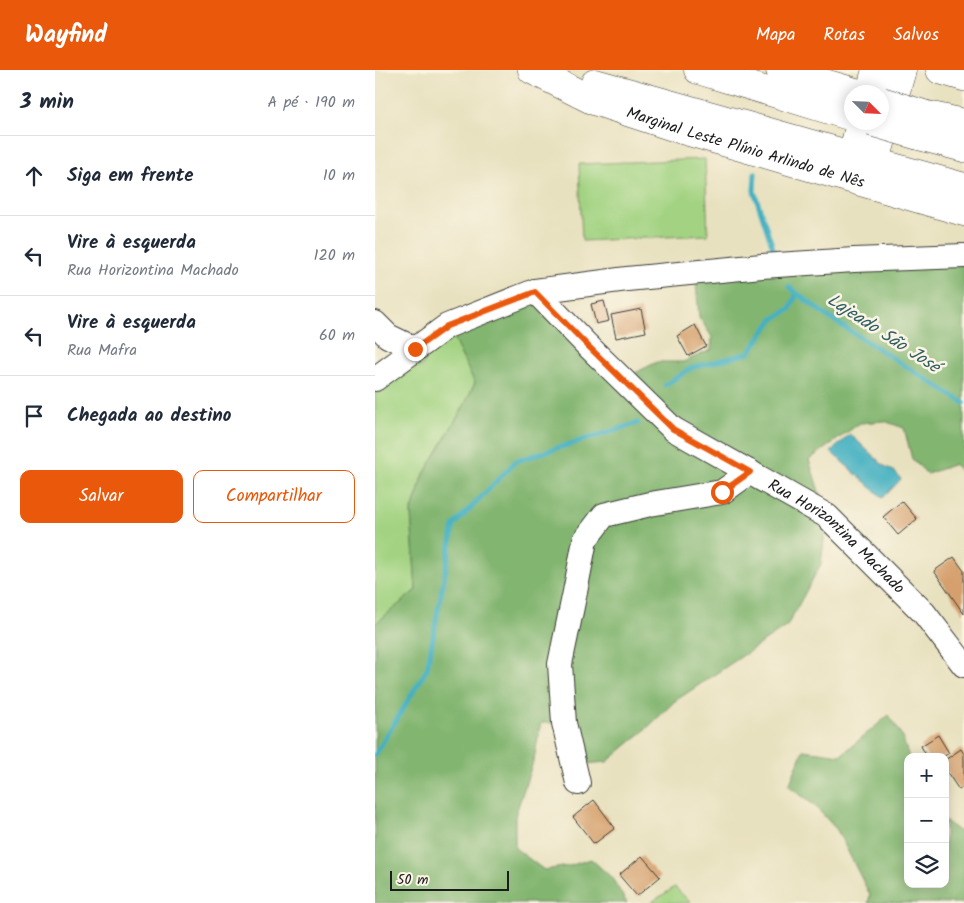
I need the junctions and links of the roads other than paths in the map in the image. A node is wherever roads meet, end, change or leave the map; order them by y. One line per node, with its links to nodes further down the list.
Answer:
1 (532, 70): 19 (main road, Marginal Leste Plínio Arlindo de Nês)
2 (550, 70): 19 (main road, Marginal Leste Plínio Arlindo de Nês)
3 (698, 70): 11 (main road)
4 (780, 70): 11 (main road)
5 (876, 70): 9 (main road)
6 (902, 70): 19 (main road)
7 (939, 70): 8 (main road)
8 (964, 77)
9 (872, 85)
10 (844, 93): 11 (main road)
11 (821, 95): 13 (main road)
12 (889, 106): 16 (main road, bridge)
13 (844, 112)
14 (889, 123): 16 (main road, bridge)
15 (964, 123): 16 (main road)
16 (923, 126): 18 (main road)
17 (861, 130): 19 (main road)
18 (964, 148)
19 (860, 170): 20 (main road, Marginal Leste Plínio Arlindo de Nês); 21 (main road, Marginal Leste Plínio Arlindo de Nês)
20 (964, 188)
21 (964, 212)
22 (964, 256): 23 (street)
23 (535, 292): 25 (street); 27 (street, Rua Horizontina Machado)
24 (375, 324): 25 (street)
25 (415, 349): 26 (street)
26 (375, 379)
27 (750, 472): 28 (street, Rua Horizontina Machado); 29 (street)
28 (964, 665)
29 (578, 782)

